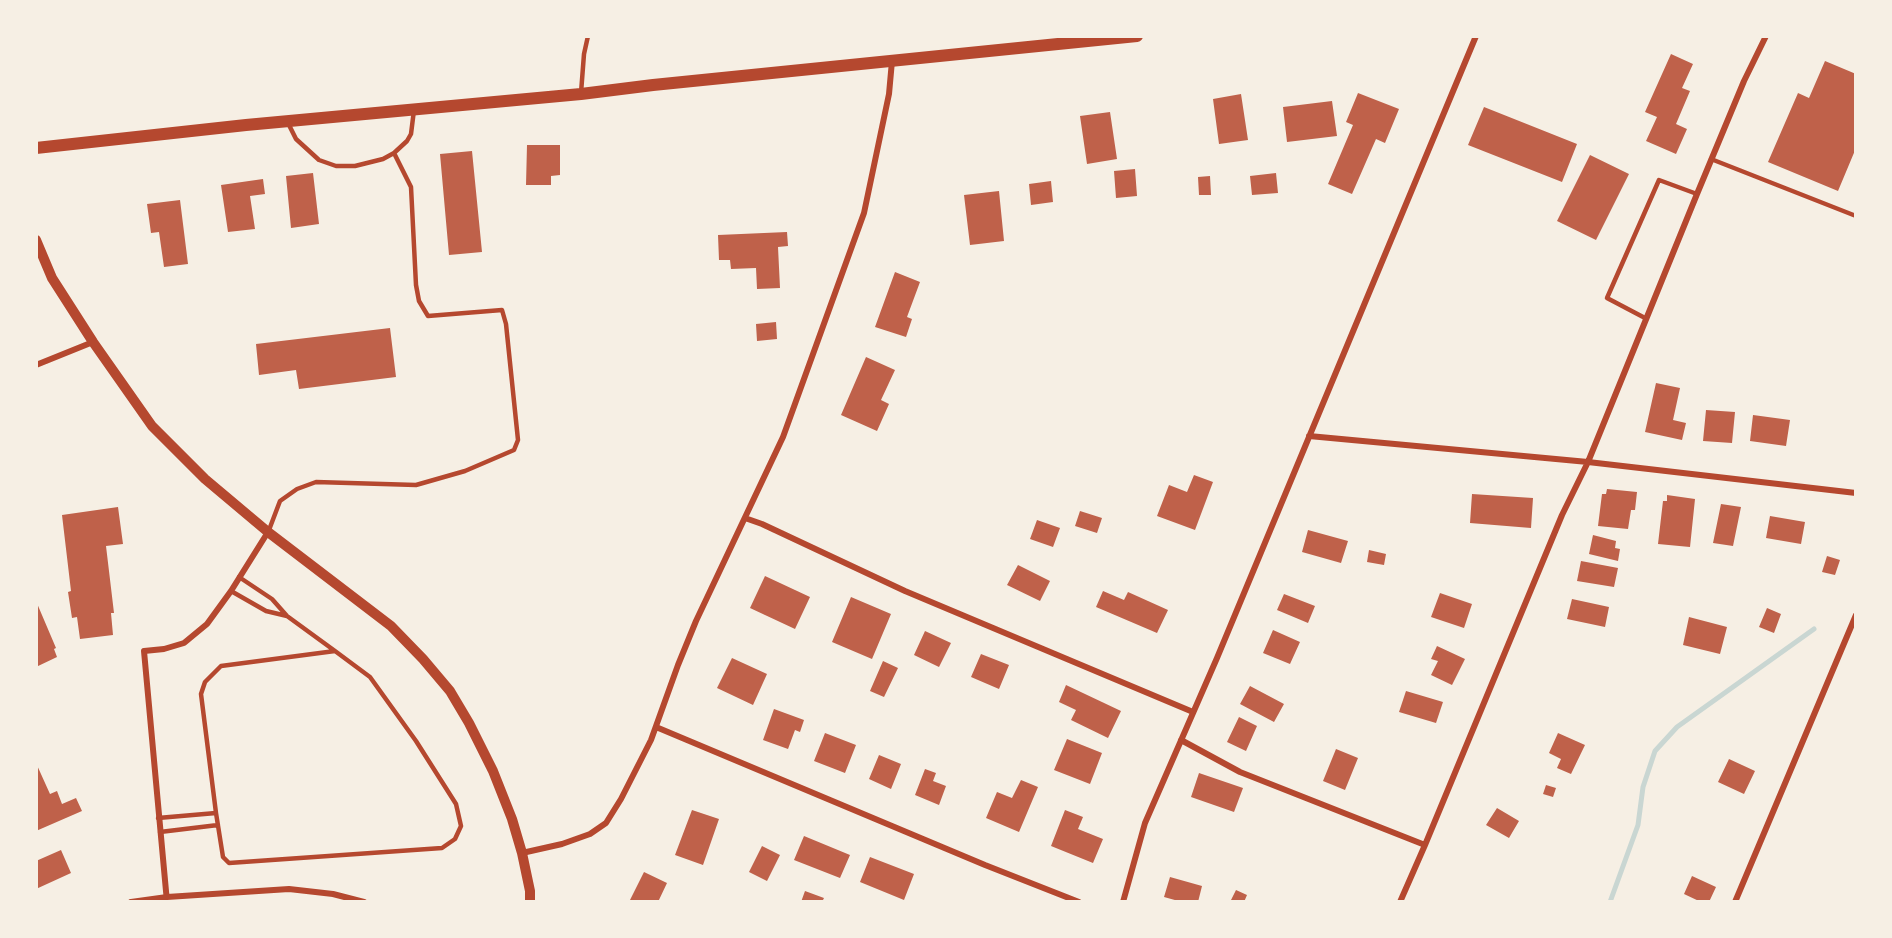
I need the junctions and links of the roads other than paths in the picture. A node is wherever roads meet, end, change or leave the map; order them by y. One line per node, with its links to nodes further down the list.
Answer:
1 (588, 36): 6 (lane)
2 (1137, 36): 5 (main road)
3 (1476, 36): 18 (street)
4 (1766, 36): 11 (street)
5 (892, 61): 6 (main road); 21 (street)
6 (581, 94): 7 (main road)
7 (414, 110): 8 (main road); 10 (lane)
8 (287, 121): 9 (main road); 10 (lane)
9 (36, 148)
10 (394, 153): 22 (lane)
11 (1711, 159): 12 (street); 13 (lane)
12 (1697, 194): 15 (street); 15 (lane)
13 (1856, 216)
14 (36, 240): 16 (street)
15 (1645, 318): 19 (street)
16 (93, 342): 17 (street); 22 (street)
17 (36, 365)
18 (1309, 436): 19 (street); 28 (street)
19 (1588, 462): 20 (street); 35 (street)
20 (1856, 493)
21 (745, 518): 28 (street); 29 (street)
22 (268, 532): 23 (street); 36 (street)
23 (239, 577): 24 (street); 26 (lane)
24 (231, 591): 26 (lane); 32 (street)
25 (1856, 615): 44 (street)
26 (287, 616): 27 (lane)
27 (335, 651): 31 (lane); 33 (lane)
28 (1193, 712): 30 (street)
29 (656, 727): 36 (street); 41 (street)
30 (1181, 740): 35 (street); 42 (street)
31 (216, 813): 32 (lane); 33 (lane)
32 (158, 818): 34 (street)
33 (218, 825): 34 (lane)
34 (160, 832): 37 (street)
35 (1425, 845): 43 (street)
36 (522, 853): 40 (street)
37 (167, 900): 38 (street); 39 (street)
38 (131, 902)
39 (364, 902)
40 (530, 902)
41 (1079, 902)
42 (1123, 902)
43 (1400, 902)
44 (1735, 902)

